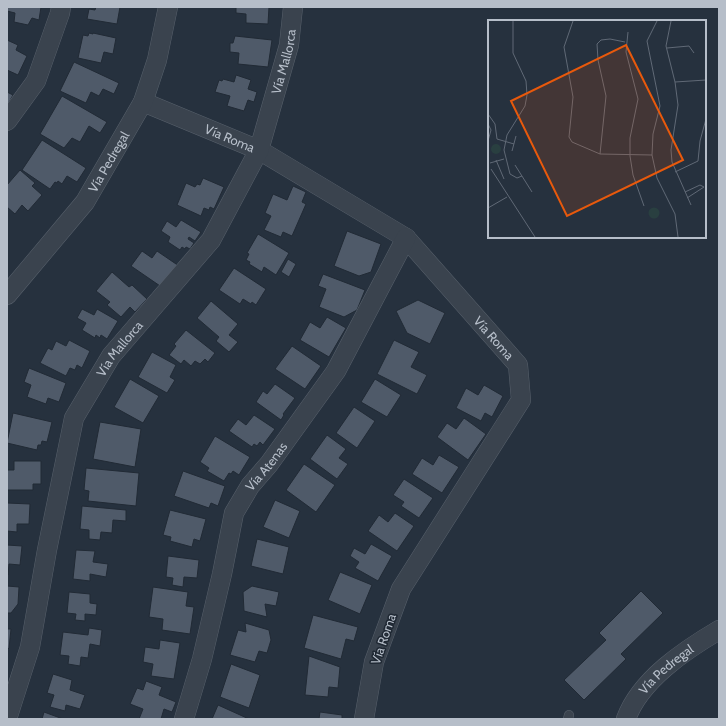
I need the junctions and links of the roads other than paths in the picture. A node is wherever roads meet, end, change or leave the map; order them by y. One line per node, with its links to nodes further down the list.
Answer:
1 (61, 7): 5 (street)
2 (168, 7): 4 (street, Vía Pedregal)
3 (293, 7): 6 (street, Vía Mallorca)
4 (143, 102): 6 (street, Vía Roma); 8 (street, Vía Pedregal)
5 (7, 121)
6 (259, 150): 7 (street, Vía Roma); 10 (street, Vía Mallorca)
7 (406, 238): 11 (street, Vía Atenas); 12 (street, Vía Roma)
8 (7, 294)
9 (719, 630): 13 (street, Vía Pedregal)
10 (7, 719)
11 (184, 719)
12 (364, 719)
13 (626, 719)

